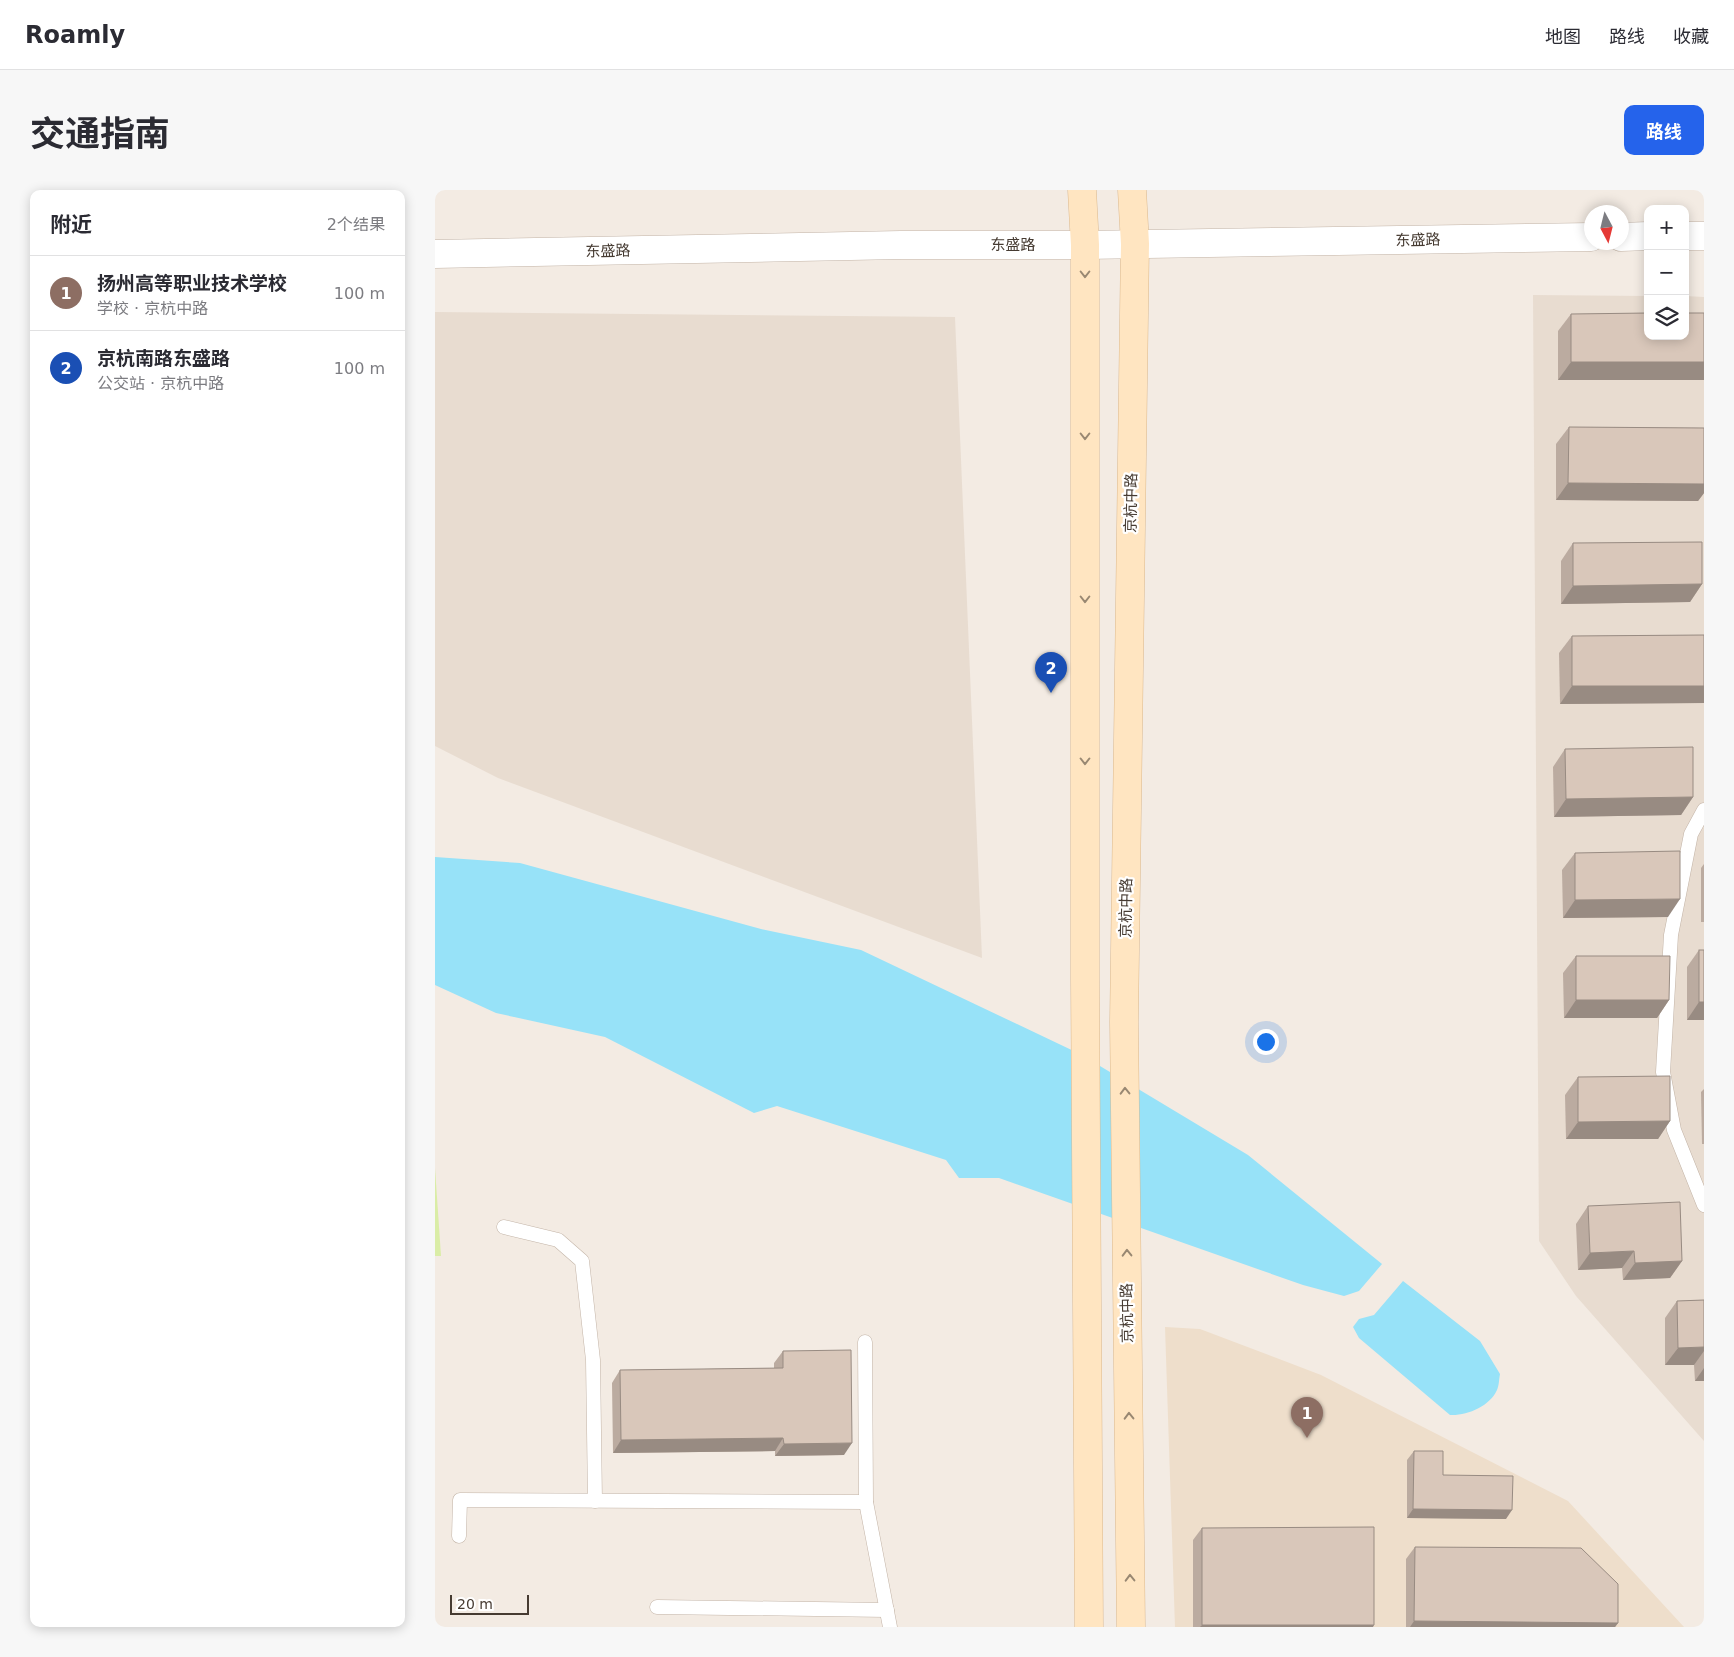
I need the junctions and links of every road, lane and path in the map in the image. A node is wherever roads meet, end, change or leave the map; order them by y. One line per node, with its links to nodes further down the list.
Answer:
1 (1082, 190): 9 (main road)
2 (1132, 190): 8 (main road, 京杭中路)
3 (1644, 236): 7 (street)
4 (1689, 236): 5 (street)
5 (1704, 236)
6 (1584, 237): 8 (street, 东盛路)
7 (1629, 237)
8 (1135, 244): 9 (street, 东盛路); 22 (main road, 京杭中路, one-way to 8)
9 (1085, 245): 10 (street, 东盛路); 21 (main road, one-way to 21)
10 (435, 254)
11 (1704, 810): 12 (lane)
12 (1704, 1205)
13 (504, 1227): 15 (lane)
14 (865, 1342): 16 (lane)
15 (595, 1501): 16 (lane); 17 (lane)
16 (866, 1502): 19 (lane)
17 (459, 1536)
18 (657, 1607): 19 (lane)
19 (887, 1610): 20 (lane)
20 (890, 1627)
21 (1089, 1627)
22 (1131, 1627)

